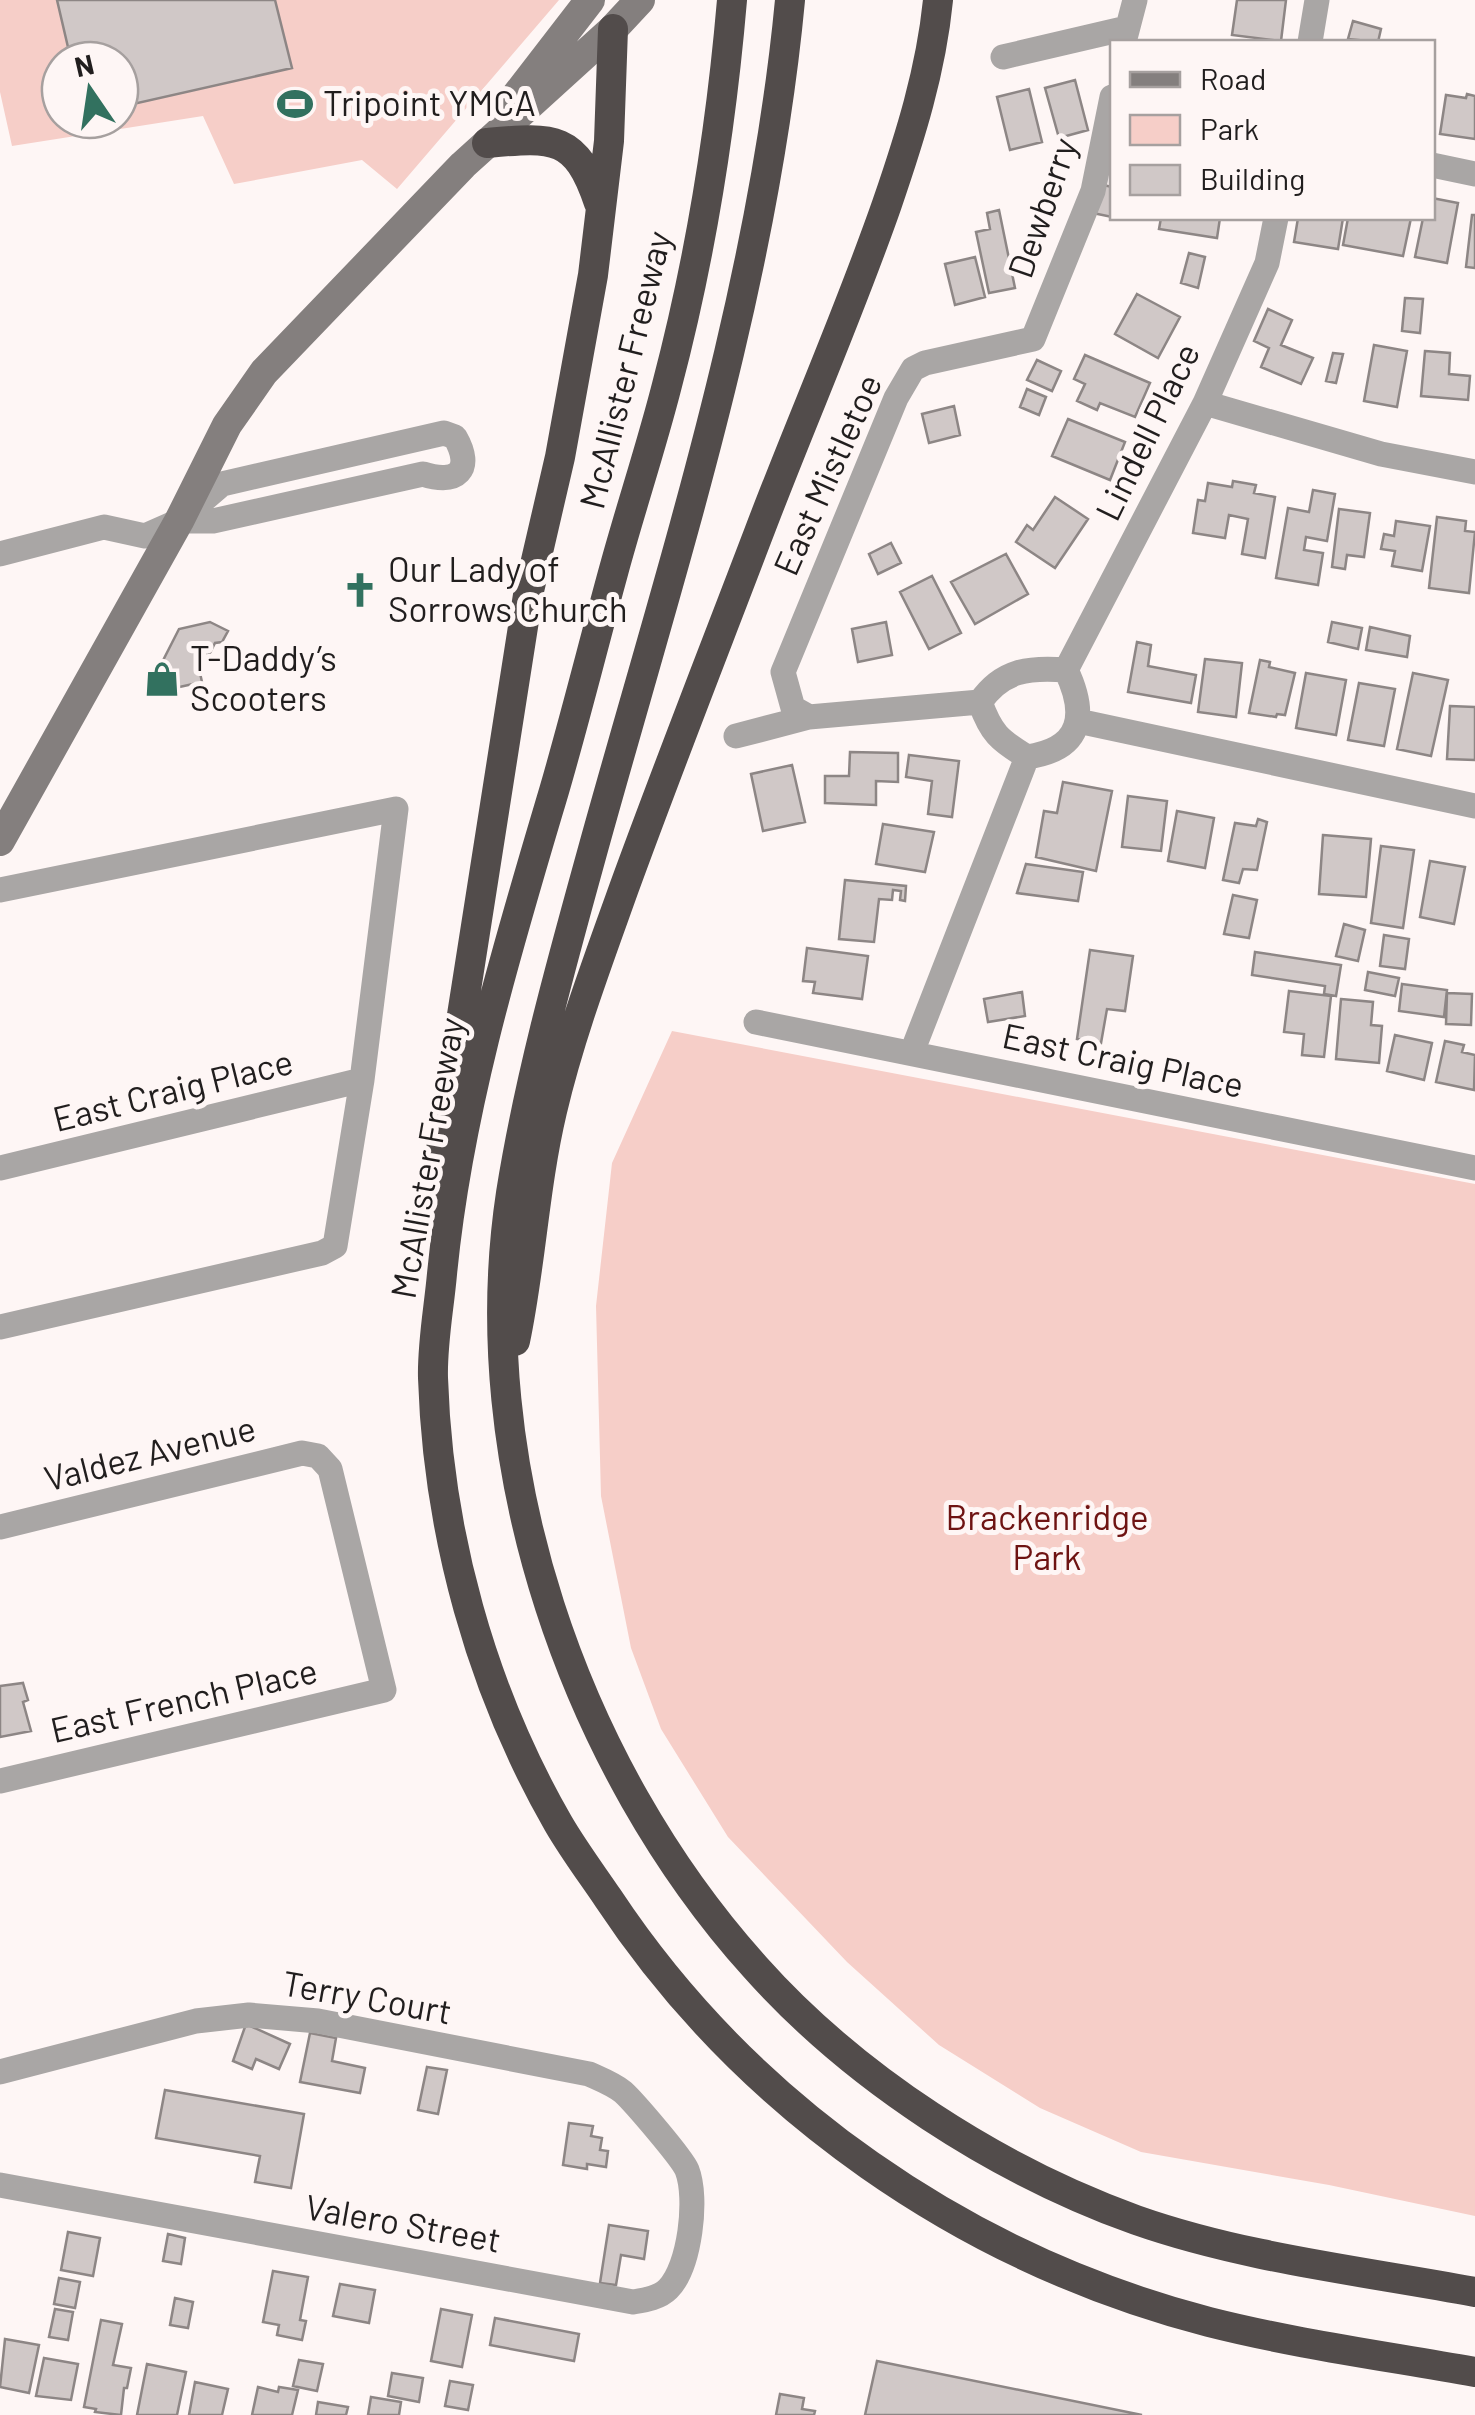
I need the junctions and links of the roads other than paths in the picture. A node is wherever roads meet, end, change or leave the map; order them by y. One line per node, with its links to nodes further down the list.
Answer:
1 (590, 0): 14 (main road)
2 (640, 0): 8 (main road)
3 (790, 0): 40 (highway)
4 (938, 0): 40 (highway)
5 (1156, 0): 9 (street)
6 (1317, 0): 10 (street)
7 (731, 6): 39 (highway, McAllister Freeway)
8 (613, 15): 13 (main road); 17 (highway)
9 (1130, 21): 11 (street)
10 (1310, 40)
11 (1003, 57)
12 (1110, 107): 19 (street, Dewberry)
13 (487, 143): 14 (main road); 17 (highway)
14 (463, 164): 22 (main road)
15 (1435, 166): 16 (street)
16 (1475, 174)
17 (602, 209): 39 (highway)
18 (1276, 220): 20 (street, Lindell Place)
19 (1033, 339): 26 (street, East Mistletoe)
20 (1205, 403): 21 (street); 24 (street, Lindell Place)
21 (1475, 472)
22 (179, 522): 22 (street); 23 (street); 31 (main road)
23 (0, 554)
24 (1066, 670): 25 (street); 27 (street)
25 (980, 702): 26 (street); 29 (street)
26 (810, 717): 28 (street)
27 (1078, 721): 29 (street); 30 (street)
28 (736, 736)
29 (1028, 756): 34 (street)
30 (1475, 806)
31 (0, 841)
32 (0, 890): 35 (street)
33 (756, 1022): 34 (street, East Craig Place)
34 (912, 1052): 37 (street, East Craig Place)
35 (362, 1080): 36 (street, East Craig Place); 38 (street)
36 (0, 1168)
37 (1475, 1168)
38 (0, 1327)
39 (433, 1371): 48 (highway, McAllister Freeway)
40 (506, 1385): 47 (highway)
41 (0, 1527): 42 (street, Valdez Avenue)
42 (384, 1690): 43 (street, East French Place)
43 (0, 1780)
44 (0, 2072): 45 (street, Terry Court)
45 (686, 2169): 46 (street, Valero Street)
46 (0, 2186)
47 (1475, 2292)
48 (1475, 2372)

